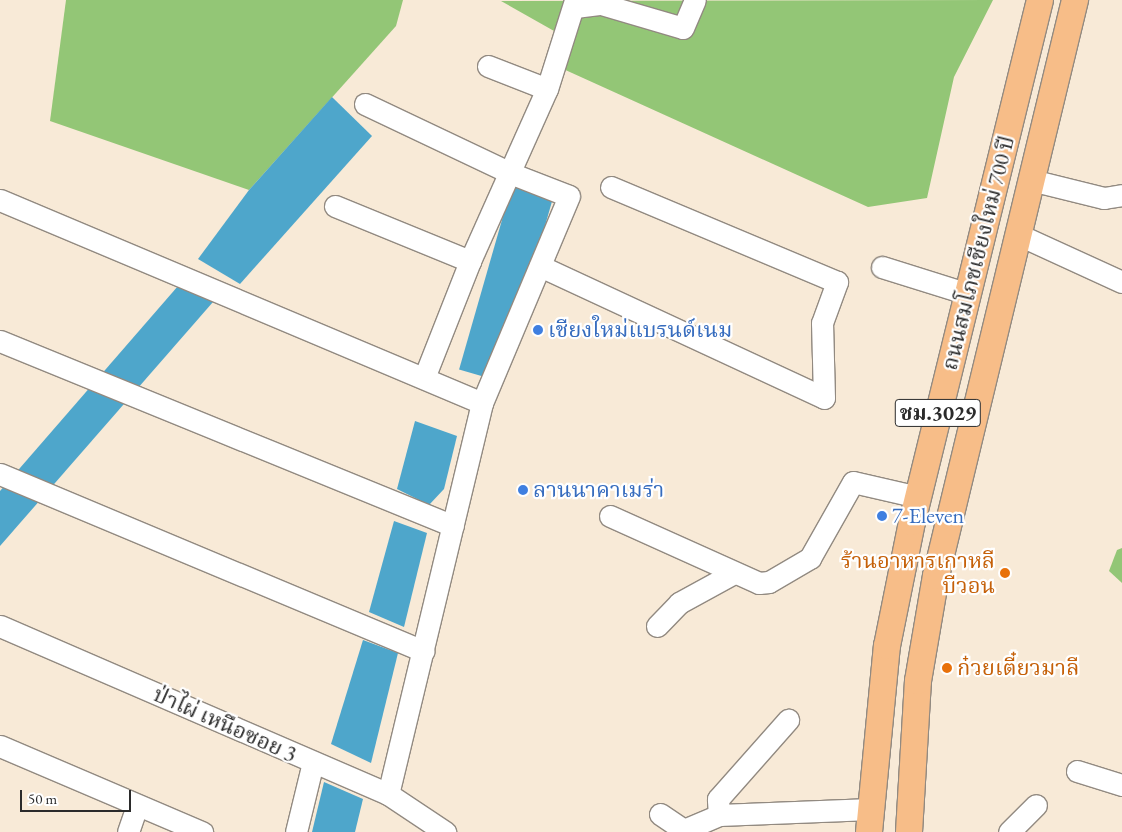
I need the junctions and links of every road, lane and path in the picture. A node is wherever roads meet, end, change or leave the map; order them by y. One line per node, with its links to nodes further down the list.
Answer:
1 (695, 0): 4 (street)
2 (1040, 0): 20 (main road, ถนนสมโภชเชียงใหม่ 700 ปี / ชม.3029)
3 (1075, 0): 9 (main road, ถนนสมโภชเชียงใหม่ 700 ปี / ชม.3029)
4 (575, 4): 6 (street)
5 (488, 66): 6 (street)
6 (547, 89): 8 (street)
7 (365, 104): 8 (street)
8 (510, 172): 16 (street); 17 (street)
9 (1032, 174): 10 (street); 12 (street); 15 (main road, ถนนสมโภชเชียงใหม่ 700 ปี / ชม.3029)
10 (1122, 182)
11 (611, 187): 17 (street)
12 (1122, 195)
13 (0, 200): 22 (street)
14 (334, 206): 16 (street)
15 (1017, 234): 19 (street); 47 (main road, ถนนสมโภชเชียงใหม่ 700 ปี / ชม.3029)
16 (470, 261): 22 (street)
17 (540, 266): 23 (street)
18 (882, 267): 20 (street)
19 (1122, 282)
20 (968, 294): 25 (main road, ถนนสมโภชเชียงใหม่ 700 ปี / ชม.3029)
21 (0, 341): 27 (street)
22 (424, 378): 23 (street)
23 (482, 403): 27 (street)
24 (2, 474): 31 (street)
25 (918, 497): 28 (street); 42 (main road, ถนนสมโภชเชียงใหม่ 700 ปี / ชม.3029)
26 (610, 516): 28 (street)
27 (453, 526): 31 (street)
28 (734, 573): 30 (street)
29 (0, 626): 34 (street, ป่าไผ่ เหนือซอย 3)
30 (657, 626)
31 (424, 651): 37 (street)
32 (788, 720): 41 (street)
33 (0, 746): 39 (street)
34 (313, 762): 37 (street, ป่าไผ่ เหนือซอย 3); 45 (street)
35 (1077, 770): 36 (street)
36 (1122, 785)
37 (388, 794): 46 (street, ป่าไผ่ เหนือซอย 3)
38 (1036, 805): 48 (street)
39 (137, 806): 43 (street); 44 (street)
40 (660, 814): 41 (street)
41 (719, 815): 42 (street)
42 (870, 821)
43 (128, 832)
44 (202, 832)
45 (296, 832)
46 (445, 832)
47 (908, 832)
48 (1009, 832)

